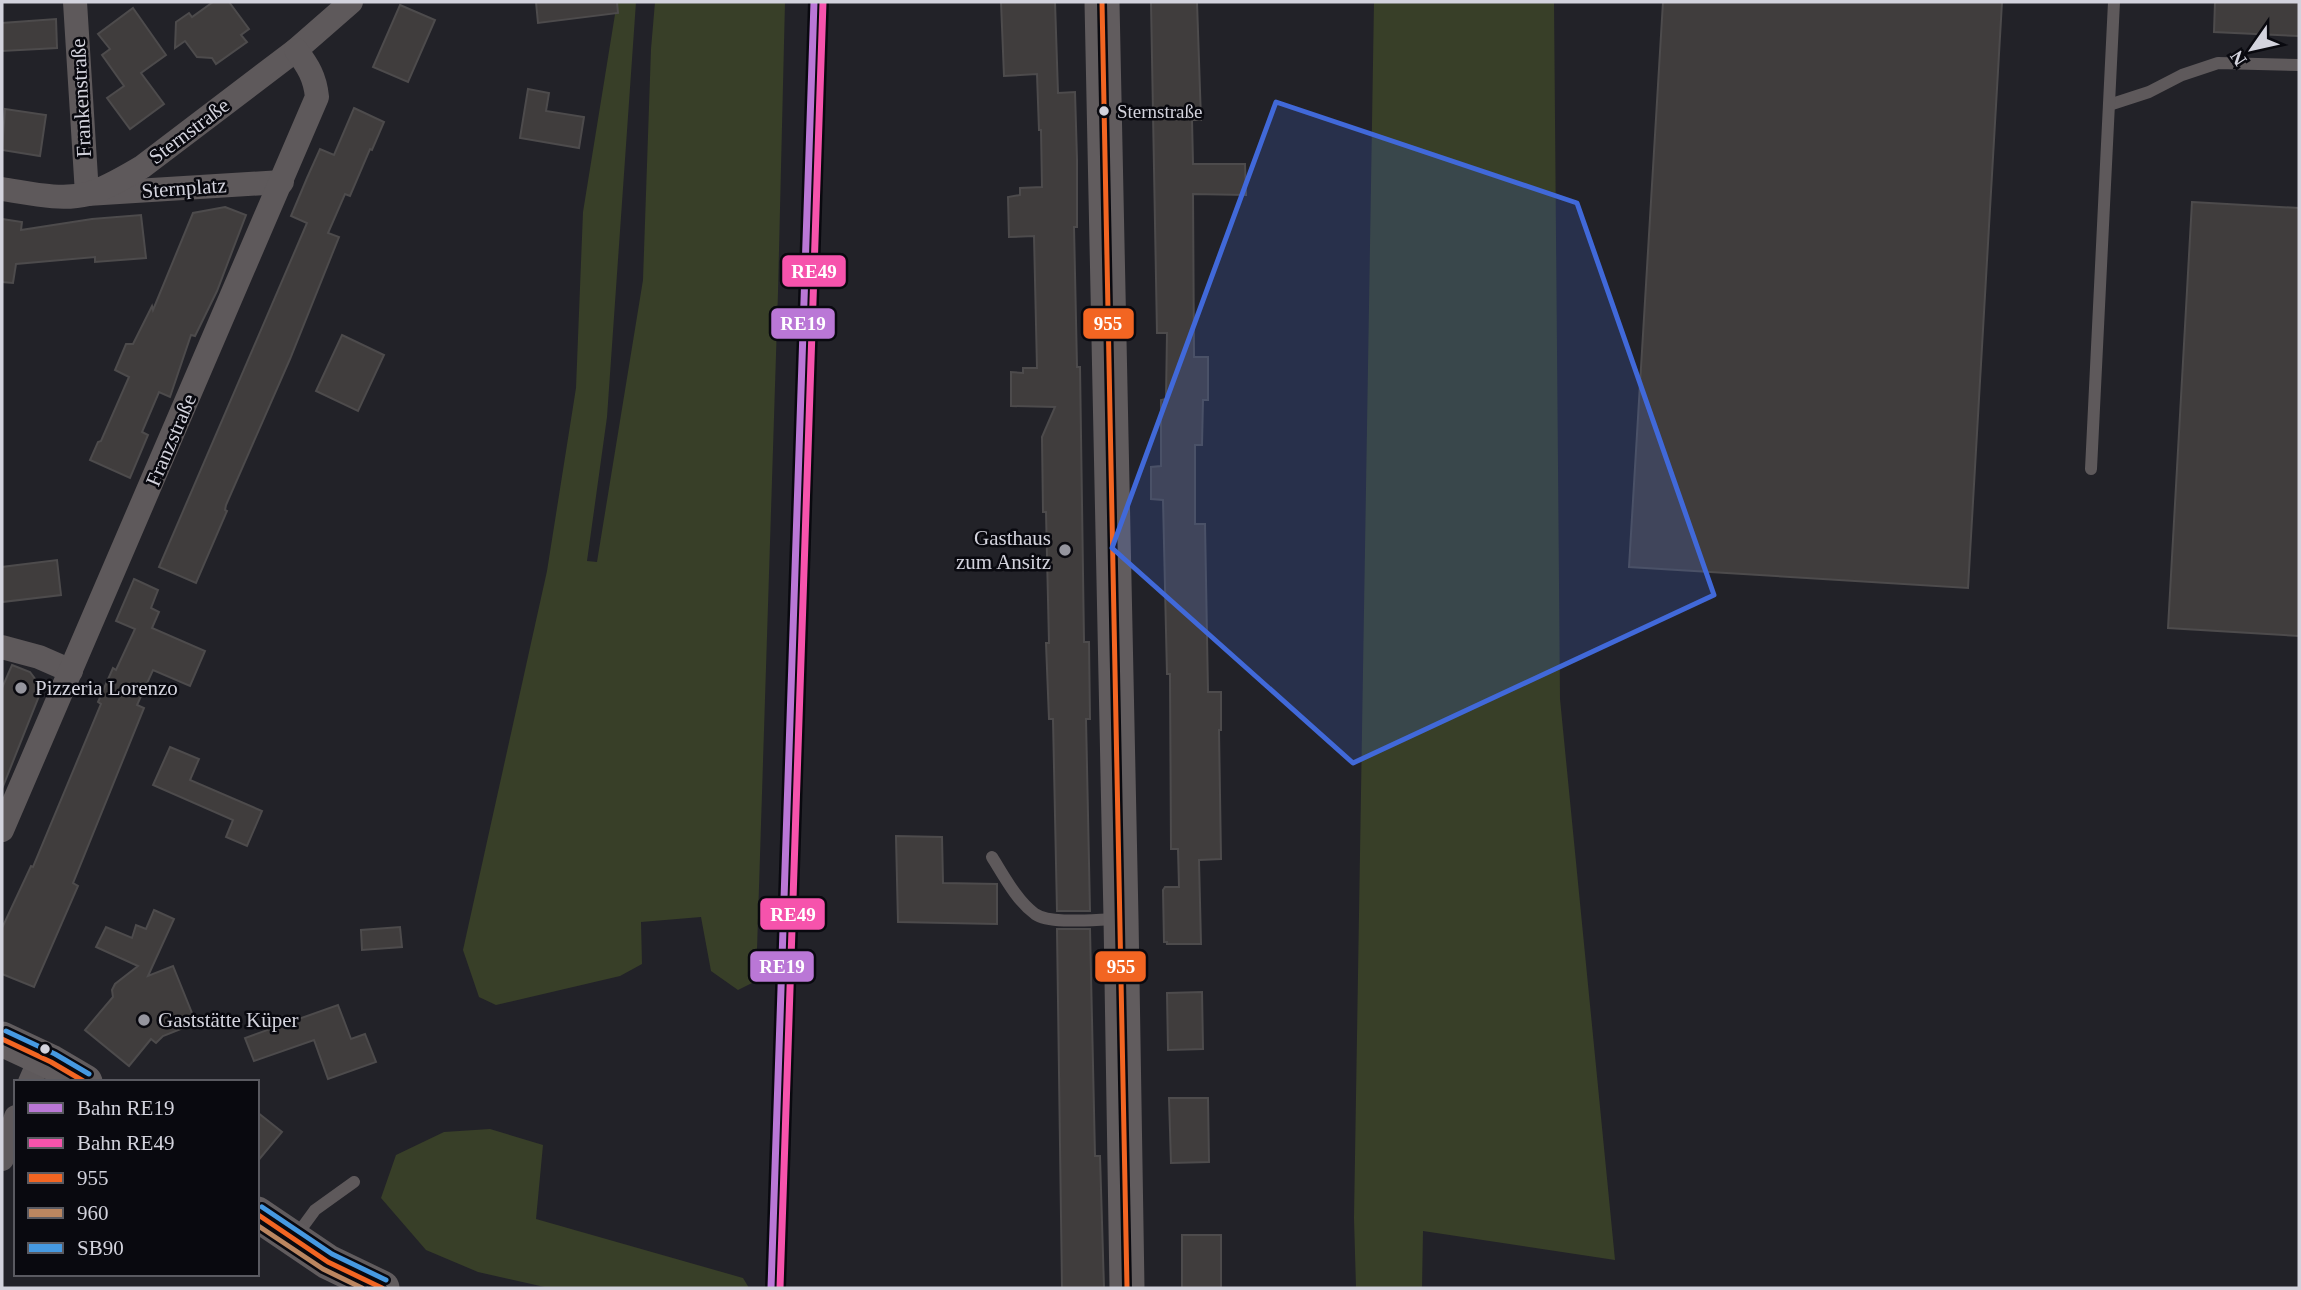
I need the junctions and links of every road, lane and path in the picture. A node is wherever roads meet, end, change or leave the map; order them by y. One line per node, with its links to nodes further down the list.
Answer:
1 (75, 2): 10 (street, Frankenstraße)
2 (351, 2): 5 (street, Sternstraße)
3 (1102, 2): 16 (main road)
4 (2114, 2): 7 (lane)
5 (296, 50): 8 (street, Franzstraße); 10 (street, Sternstraße)
6 (2299, 65): 7 (lane)
7 (2109, 104): 11 (lane)
8 (282, 182): 10 (street, Sternplatz); 13 (street, Franzstraße)
9 (2, 189): 10 (street, Sternstraße)
10 (87, 194)
11 (2091, 469)
12 (2, 647): 13 (street)
13 (71, 671): 14 (street, Franzstraße)
14 (2, 830)
15 (992, 857): 16 (lane)
16 (1121, 918): 26 (main road)
17 (2, 1039): 18 (main road)
18 (36, 1069): 19 (main road)
19 (77, 1080)
20 (14, 1123): 21 (street)
21 (2, 1159)
22 (354, 1182): 24 (lane)
23 (259, 1215): 24 (main road)
24 (294, 1239): 25 (main road)
25 (382, 1288)
26 (1126, 1288)

